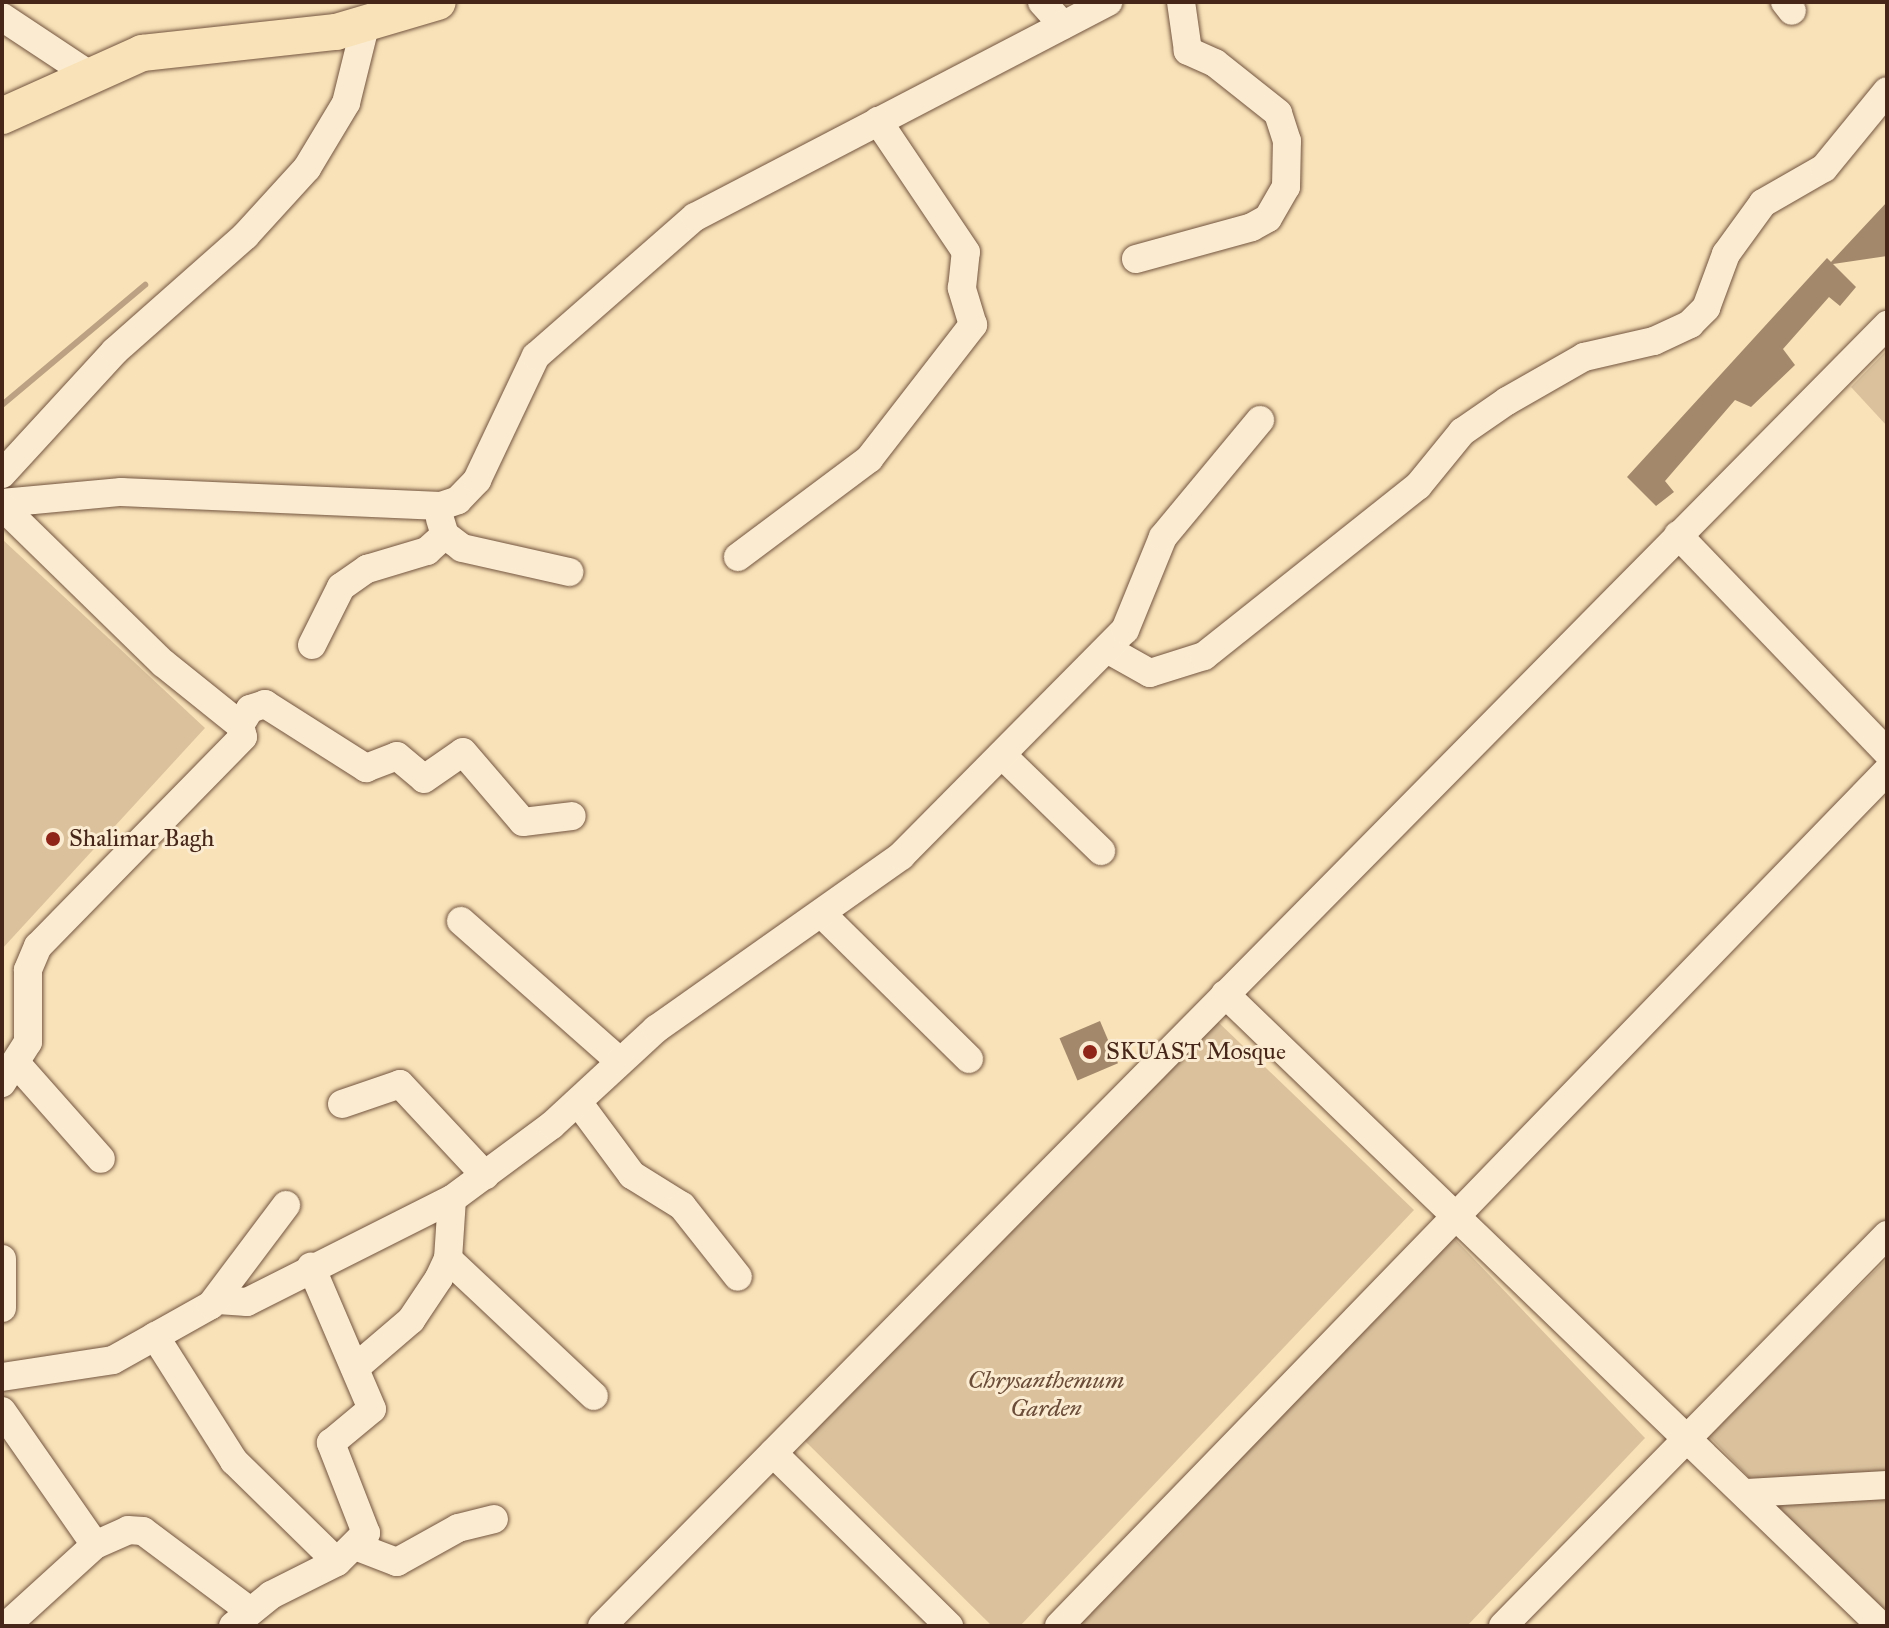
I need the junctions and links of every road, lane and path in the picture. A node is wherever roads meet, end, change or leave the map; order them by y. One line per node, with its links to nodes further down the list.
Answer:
1 (438, 2): 7 (main road)
2 (1042, 2): 6 (street)
3 (1108, 2): 6 (street)
4 (1181, 2): 12 (street)
5 (2, 17): 8 (street)
6 (1063, 25): 11 (street)
7 (365, 26): 8 (main road); 15 (street)
8 (88, 74): 10 (main road)
9 (1887, 91): 23 (street)
10 (2, 116)
11 (878, 121): 17 (street); 20 (street)
12 (1136, 259)
13 (1887, 325): 19 (street)
14 (1260, 420): 23 (street)
15 (2, 474)
16 (2, 504): 17 (street); 24 (street)
17 (441, 506): 18 (street)
18 (445, 535): 21 (street); 22 (street)
19 (1678, 535): 25 (street); 32 (street)
20 (738, 557)
21 (569, 572)
22 (312, 645)
23 (1107, 649): 26 (street)
24 (240, 725): 28 (street); 35 (street)
25 (1887, 752)
26 (1002, 755): 29 (street); 30 (street)
27 (1887, 771): 42 (street)
28 (572, 816)
29 (1101, 851)
30 (823, 915): 33 (street); 34 (street)
31 (461, 921): 34 (street)
32 (1225, 994): 42 (street); 56 (street)
33 (969, 1059)
34 (619, 1061): 36 (street)
35 (9, 1073): 38 (street)
36 (578, 1102): 39 (street); 47 (street)
37 (342, 1104): 39 (street)
38 (101, 1159)
39 (485, 1175): 40 (street)
40 (452, 1199): 45 (street); 46 (street)
41 (286, 1205): 48 (street)
42 (1454, 1217): 55 (street); 66 (street)
43 (1887, 1235): 55 (street)
44 (2, 1259): 49 (street)
45 (448, 1259): 51 (street); 53 (street)
46 (311, 1267): 48 (street); 51 (street)
47 (738, 1277)
48 (218, 1300): 50 (street)
49 (2, 1308)
50 (155, 1336): 52 (street); 61 (street)
51 (355, 1368): 61 (street)
52 (2, 1377)
53 (594, 1396)
54 (2, 1411): 60 (street)
55 (1684, 1440): 58 (street); 67 (street)
56 (773, 1453): 64 (street); 65 (street)
57 (1887, 1485): 58 (street)
58 (1747, 1493): 68 (street)
59 (494, 1519): 61 (street)
60 (95, 1545): 62 (street); 63 (street)
61 (346, 1554): 62 (street)
62 (242, 1618)
63 (25, 1620)
64 (602, 1626)
65 (949, 1626)
66 (1059, 1626)
67 (1503, 1626)
68 (1881, 1626)

